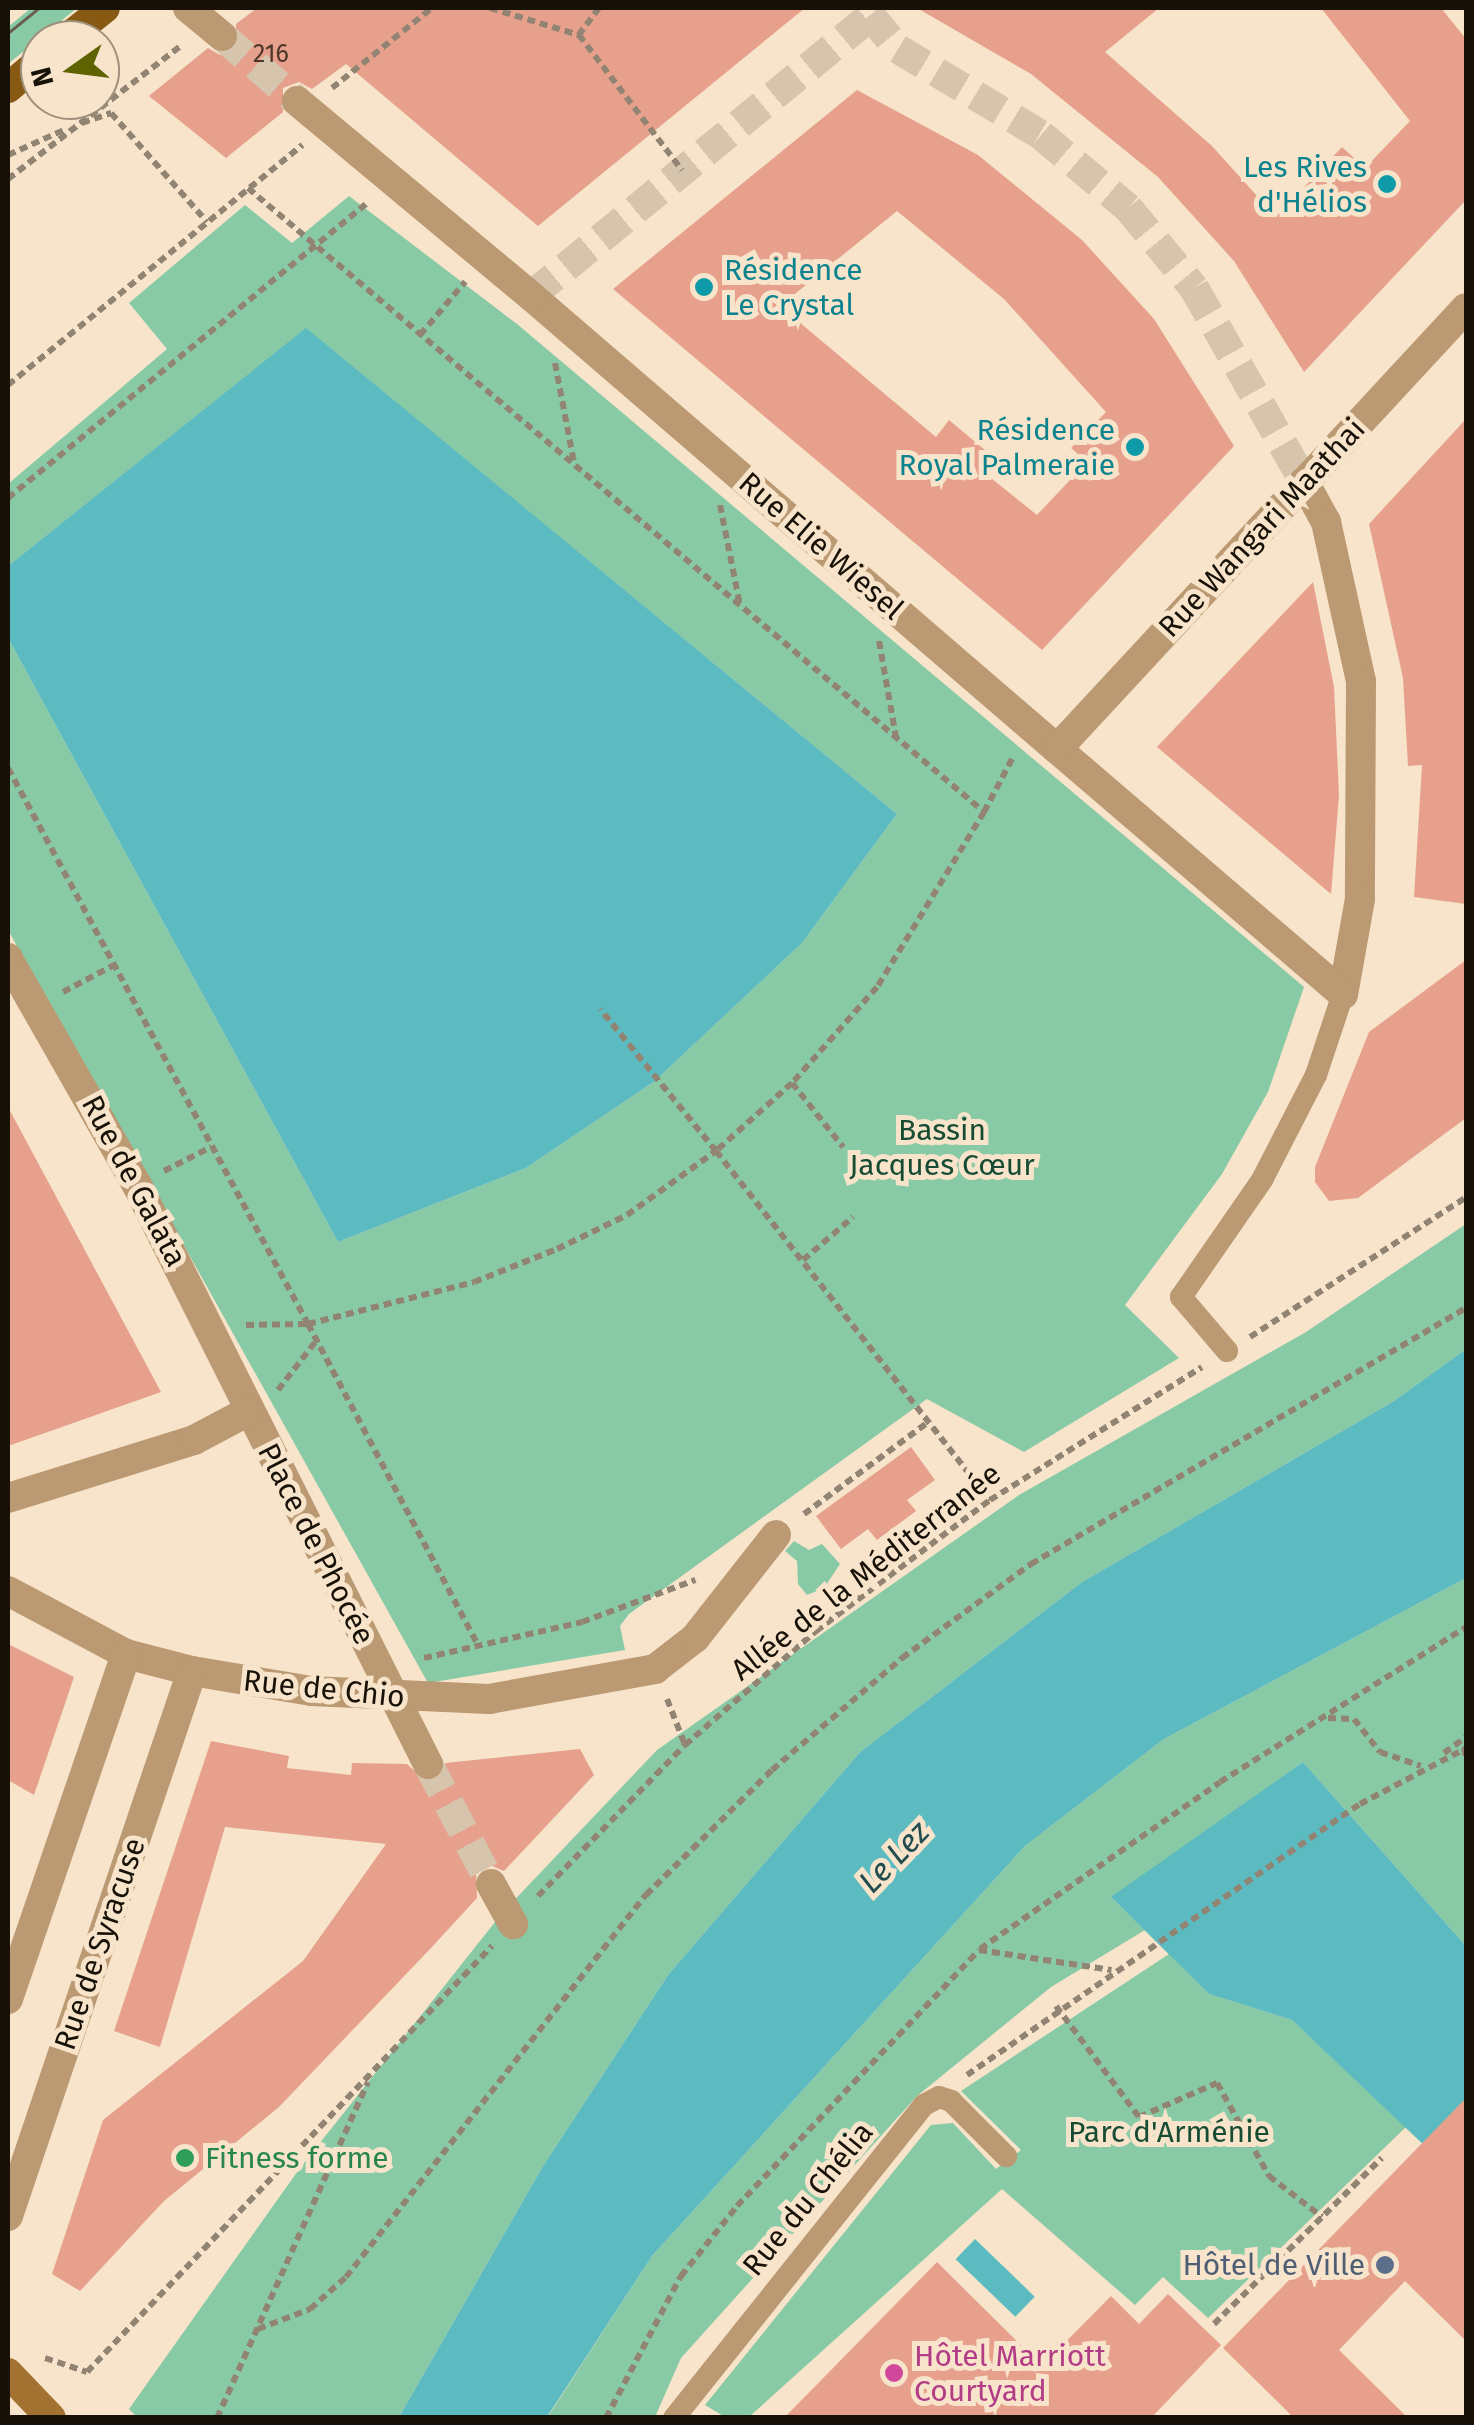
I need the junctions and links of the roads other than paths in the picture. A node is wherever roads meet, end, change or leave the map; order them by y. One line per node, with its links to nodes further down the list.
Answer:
1 (297, 101): 4 (street, Rue Elie Wiesel)
2 (1466, 308): 3 (street, Rue Wangari Maathai)
3 (1304, 482): 4 (street, Rue Wangari Maathai); 6 (street)
4 (1057, 749): 6 (street, Rue Elie Wiesel)
5 (8, 959): 8 (street, Rue de Galata)
6 (1343, 994): 7 (lane)
7 (1228, 1351)
8 (249, 1412): 9 (street); 14 (street, Place de Phocée)
9 (8, 1498)
10 (776, 1535): 14 (street, Rue de Chio)
11 (8, 1590): 12 (street, Rue de Chio)
12 (126, 1654): 13 (street, Rue de Chio); 18 (street)
13 (192, 1671): 14 (street, Rue de Chio); 20 (street, Rue de Syracuse)
14 (386, 1681): 15 (street, Place de Phocée)
15 (428, 1764)
16 (491, 1884): 17 (street)
17 (512, 1924)
18 (8, 1999)
19 (1006, 2156): 23 (lane, Rue du Chélia)
20 (8, 2216)
21 (18, 2362): 22 (main road)
22 (51, 2418)
23 (674, 2418)

